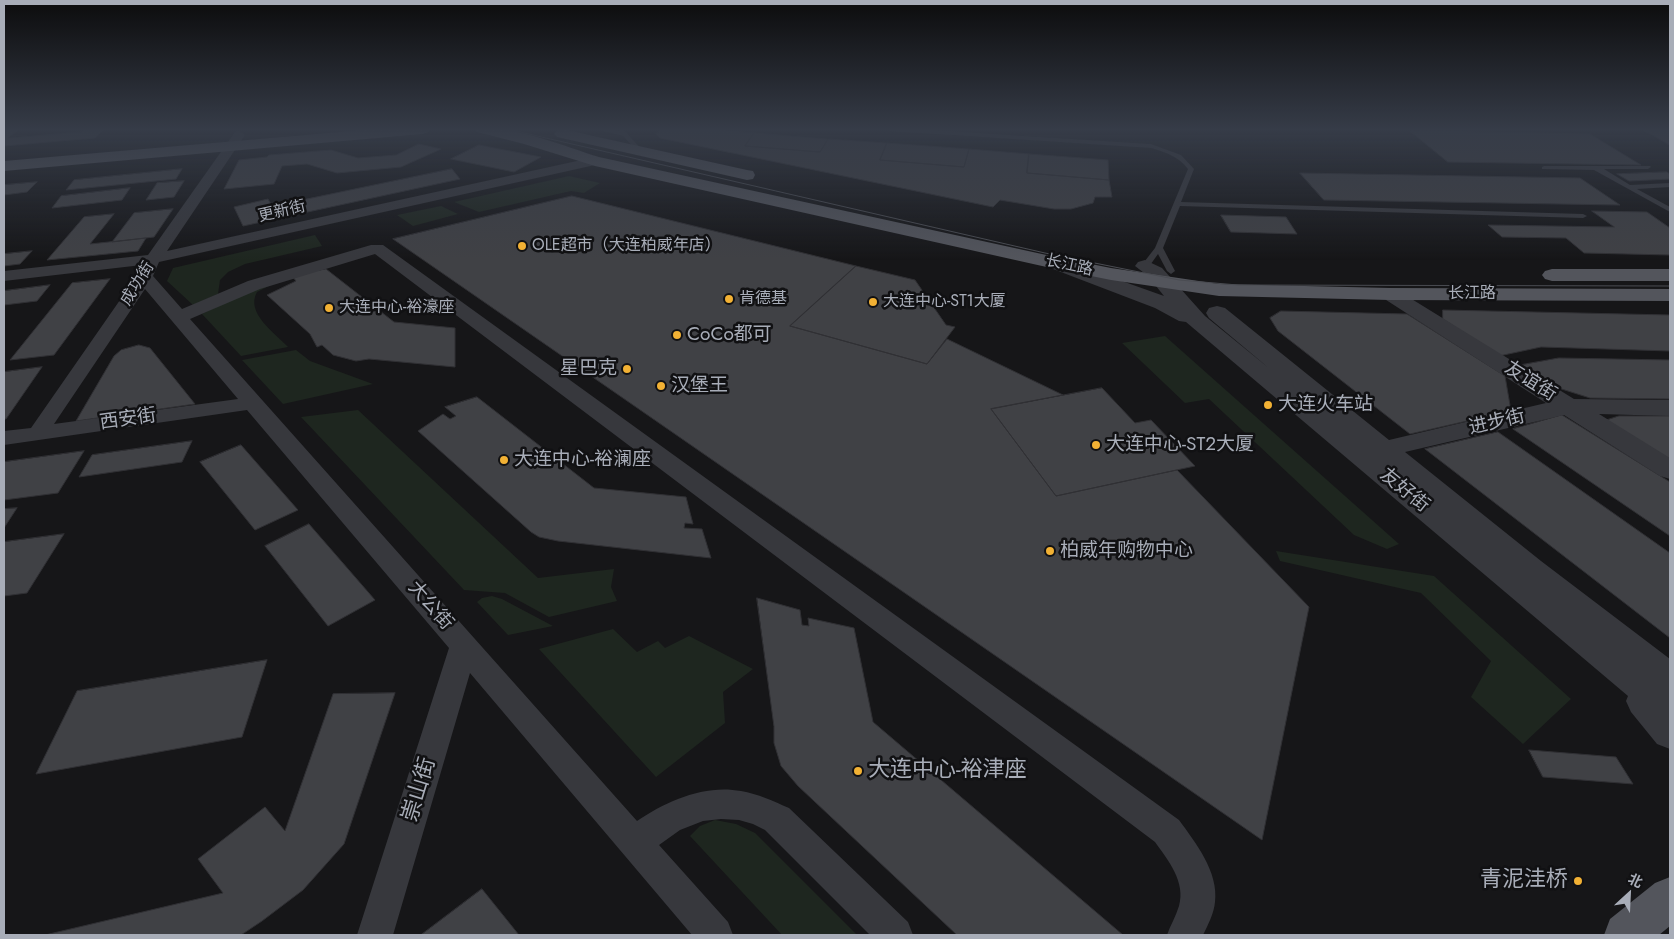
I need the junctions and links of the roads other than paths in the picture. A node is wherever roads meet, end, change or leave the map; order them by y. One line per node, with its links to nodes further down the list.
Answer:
1 (213, 173): 15 (street, 成功街)
2 (546, 173): 15 (street, 更新街)
3 (648, 173): 14 (main road, 长江路)
4 (736, 173): 7 (main road)
5 (1190, 173): 10 (lane)
6 (1603, 173): 9 (lane)
7 (766, 180)
8 (1670, 185): 9 (lane)
9 (1629, 187): 11 (lane)
10 (1178, 204): 12 (lane); 16 (lane)
11 (1670, 210)
12 (1582, 216)
13 (980, 228): 16 (main road, 长江路)
14 (1051, 262): 16 (main road, 长江路); 22 (street)
15 (149, 268): 18 (street, 更新街); 21 (street, 大公街); 26 (street, 成功街)
16 (1164, 271): 17 (main road, 长江路); 19 (main road, 长江路); 22 (street, 友好街); 28 (street, 友好街)
17 (1670, 275)
18 (4, 276)
19 (1390, 294): 20 (main road, 长江路); 24 (street, 友谊街)
20 (1670, 295)
21 (179, 317): 23 (street, 大公街); 40 (street)
22 (1196, 321): 31 (street, 友好街)
23 (253, 403): 26 (street, 西安街); 30 (street, 大公街)
24 (1568, 406): 25 (street, 进步街); 28 (street, 进步街); 29 (street, 友谊街)
25 (1670, 408)
26 (38, 433): 27 (street, 西安街)
27 (4, 438)
28 (1384, 449): 32 (street, 友好街)
29 (1670, 470)
30 (464, 645): 35 (street, 大公街); 37 (street, 崇山街)
31 (1606, 656): 33 (street, 友好街); 34 (street)
32 (1670, 676)
33 (1670, 710)
34 (1670, 733)
35 (635, 842): 38 (street, 大公街); 39 (street)
36 (1670, 898): 41 (main road)
37 (376, 935)
38 (715, 935)
39 (895, 935)
40 (1185, 935)
41 (1626, 935)

